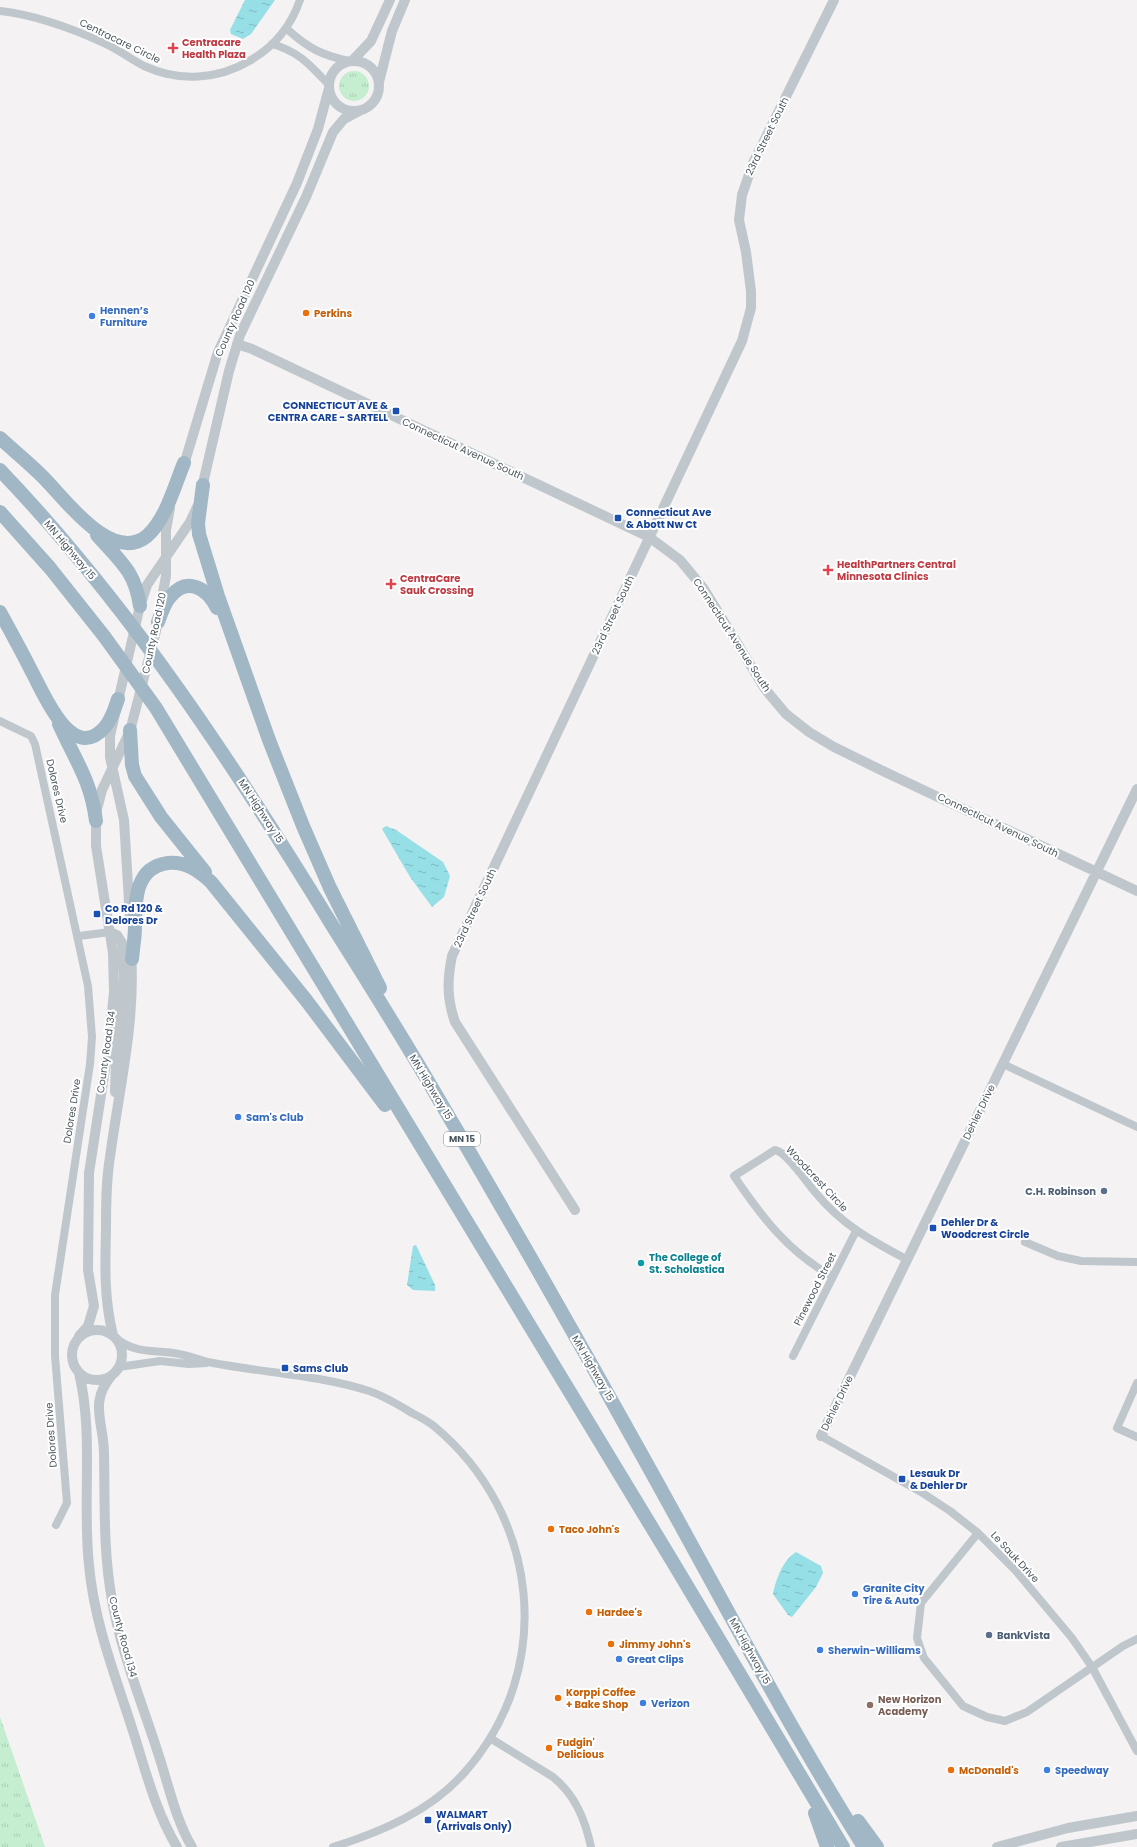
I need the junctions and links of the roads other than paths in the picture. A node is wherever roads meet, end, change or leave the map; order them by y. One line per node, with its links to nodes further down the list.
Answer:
1 (300, 0): 6 (street, Centracare Circle)
2 (390, 0): 8 (street)
3 (405, 0): 9 (street)
4 (834, 0): 19 (street, 23rd Street South)
5 (0, 11): 7 (street, Centracare Circle)
6 (287, 28): 7 (street, Centracare Circle); 8 (street)
7 (272, 44): 10 (street)
8 (351, 61): 9 (street); 10 (street)
9 (379, 84): 11 (street)
10 (329, 86): 11 (street); 14 (street, County Road 120)
11 (361, 110): 12 (street, County Road 120)
12 (237, 344): 16 (street, County Road 120); 19 (street, Connecticut Avenue South)
13 (0, 438): 18 (highway)
14 (184, 464): 18 (highway); 20 (street, County Road 120)
15 (0, 470): 40 (highway, MN Highway 15 / MN 15)
16 (203, 485): 20 (street, County Road 120); 24 (highway)
17 (0, 512): 43 (highway, MN Highway 15)
18 (82, 518): 21 (highway)
19 (649, 537): 33 (street, Connecticut Avenue South); 44 (street, 23rd Street South)
20 (167, 555): 21 (street, County Road 120); 23 (street, County Road 120)
21 (140, 608): 25 (street, County Road 120)
22 (0, 612): 27 (highway)
23 (157, 626): 24 (highway); 26 (street, County Road 120)
24 (232, 636): 40 (highway)
25 (119, 694): 27 (highway); 30 (street, County Road 134)
26 (136, 711): 29 (street, County Road 134)
27 (56, 716): 32 (highway)
28 (0, 721): 37 (street, Dolores Drive)
29 (130, 730): 30 (street, County Road 134); 35 (highway)
30 (113, 767): 32 (street, County Road 134); 38 (street, County Road 134)
31 (1137, 789): 33 (street, Dehler Drive)
32 (96, 821): 36 (street, County Road 134)
33 (1095, 872): 34 (street, Connecticut Avenue South); 39 (street, Dehler Drive)
34 (1137, 891)
35 (237, 915): 38 (highway); 43 (highway)
36 (110, 932): 37 (street); 42 (street); 50 (street, County Road 134)
37 (79, 936): 59 (street, Dolores Drive)
38 (132, 959): 42 (street, County Road 134)
39 (1003, 1064): 41 (street); 47 (street, Dehler Drive)
40 (434, 1091): 64 (highway, MN Highway 15 / MN 15)
41 (1137, 1126)
42 (114, 1130): 51 (street, County Road 134)
43 (442, 1182): 66 (highway, MN Highway 15)
44 (575, 1210)
45 (856, 1231): 47 (street, Woodcrest Circle); 49 (street, Pinewood Street); 49 (street, Woodcrest Circle)
46 (1025, 1242): 48 (street)
47 (906, 1259): 57 (street, Dehler Drive)
48 (1137, 1262)
49 (832, 1276): 52 (street, Pinewood Street)
50 (79, 1336): 51 (street); 55 (street)
51 (115, 1337): 53 (street); 54 (street)
52 (793, 1356)
53 (211, 1363): 54 (street); 63 (street)
54 (116, 1371): 55 (street); 70 (street, County Road 134)
55 (79, 1373): 69 (street, County Road 134)
56 (1137, 1383): 58 (street)
57 (821, 1436): 60 (street, Le Sauk Drive)
58 (1137, 1437)
59 (56, 1525)
60 (978, 1533): 62 (street, Le Sauk Drive); 62 (street)
61 (1137, 1639): 62 (street)
62 (1092, 1667): 65 (street, Le Sauk Drive)
63 (490, 1738): 71 (street); 72 (street)
64 (806, 1750): 75 (highway, MN Highway 15 / MN 15); 76 (highway)
65 (1137, 1750)
66 (804, 1784): 73 (highway); 74 (highway, MN Highway 15)
67 (1137, 1816): 77 (street)
68 (1137, 1834): 78 (street)
69 (176, 1847)
70 (192, 1847)
71 (333, 1847)
72 (591, 1847)
73 (827, 1847)
74 (843, 1847)
75 (864, 1847)
76 (877, 1847)
77 (997, 1847)
78 (1061, 1847)

